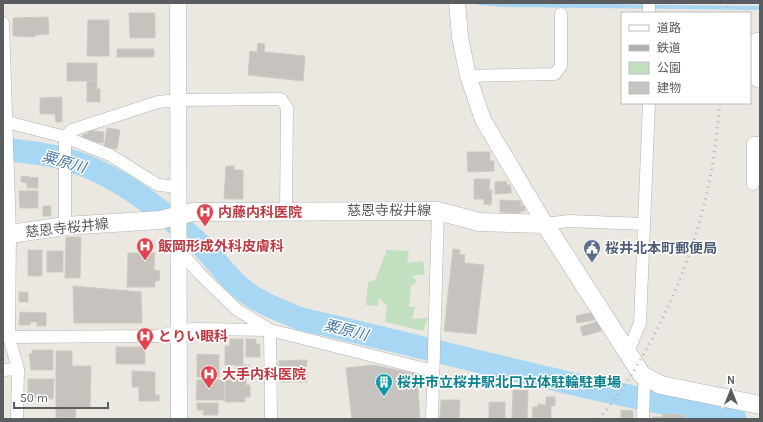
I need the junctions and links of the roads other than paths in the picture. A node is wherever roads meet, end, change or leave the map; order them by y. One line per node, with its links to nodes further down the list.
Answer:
1 (178, 3): 8 (street)
2 (457, 3): 6 (street)
3 (561, 14): 6 (street)
4 (3, 23): 10 (street)
5 (760, 39): 7 (street)
6 (468, 76): 18 (street)
7 (760, 81)
8 (178, 100): 11 (street); 14 (street); 15 (street)
9 (649, 104): 19 (street)
10 (5, 124): 11 (street); 21 (street)
11 (65, 137): 14 (street); 20 (street)
12 (760, 143): 13 (street)
13 (753, 184)
14 (179, 191): 17 (street)
15 (286, 210): 16 (main road, 慈恩寺桜井線); 17 (main road, 慈恩寺桜井線)
16 (438, 211): 18 (main road, 慈恩寺桜井線); 27 (street)
17 (186, 213): 20 (main road, 慈恩寺桜井線); 22 (street)
18 (545, 224): 19 (street); 26 (main road)
19 (644, 224): 26 (street)
20 (65, 226): 21 (main road, 慈恩寺桜井線)
21 (6, 235): 25 (street)
22 (179, 250): 23 (street); 24 (street)
23 (270, 330): 24 (street); 27 (street); 35 (street)
24 (178, 332): 25 (street); 34 (street)
25 (10, 337): 28 (street)
26 (628, 352): 30 (main road)
27 (433, 366): 36 (street)
28 (18, 369): 29 (street); 33 (street)
29 (3, 370)
30 (646, 383): 31 (main road); 32 (street)
31 (760, 405)
32 (643, 415)
33 (17, 419)
34 (179, 419)
35 (271, 419)
36 (432, 419)

